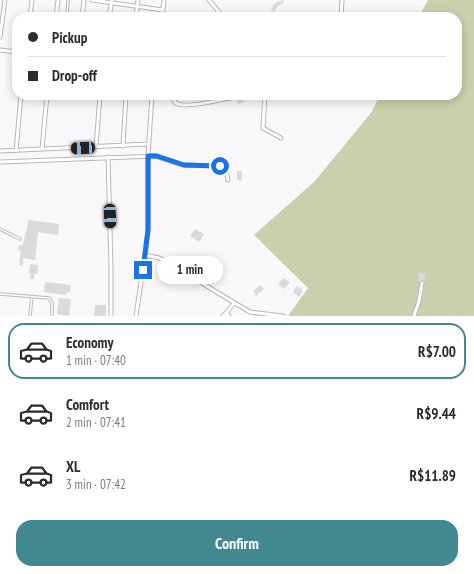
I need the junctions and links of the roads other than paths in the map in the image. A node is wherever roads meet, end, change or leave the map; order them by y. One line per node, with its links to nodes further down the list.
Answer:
1 (6, 0): 22 (street)
2 (32, 0): 14 (street)
3 (58, 0): 15 (street)
4 (68, 0): 16 (lane)
5 (84, 0): 17 (street)
6 (92, 0): 11 (street)
7 (138, 0): 12 (street)
8 (164, 0): 13 (street)
9 (209, 0): 20 (street)
10 (342, 0): 21 (street)
11 (111, 1): 12 (street); 18 (street)
12 (138, 6): 13 (street); 19 (street)
13 (163, 10)
14 (31, 12)
15 (57, 12)
16 (67, 12)
17 (83, 12)
18 (110, 12)
19 (137, 12)
20 (219, 12)
21 (341, 12)
22 (0, 37)
23 (0, 50): 24 (street)
24 (12, 51)
25 (21, 100): 40 (street)
26 (47, 100): 37 (street)
27 (100, 100): 36 (street)
28 (126, 100): 35 (street)
29 (152, 100): 34 (street)
30 (174, 100): 31 (street)
31 (220, 100)
32 (265, 100): 33 (street)
33 (281, 138)
34 (148, 144): 35 (street); 41 (street)
35 (123, 146): 36 (street)
36 (96, 147): 38 (street)
37 (42, 149): 38 (street); 40 (street)
38 (56, 149): 43 (street)
39 (0, 151): 40 (street)
40 (16, 151)
41 (148, 156): 42 (street); 45 (street); 48 (street)
42 (108, 157): 43 (street); 56 (street)
43 (57, 159): 44 (street)
44 (0, 162)
45 (228, 180)
46 (0, 229): 47 (lane)
47 (20, 239)
48 (145, 255): 52 (street); 57 (street)
49 (422, 283): 60 (street)
50 (0, 294): 51 (lane)
51 (32, 296): 54 (lane); 55 (lane)
52 (234, 303): 53 (street); 59 (street)
53 (224, 315): 58 (street)
54 (30, 316)
55 (52, 316)
56 (111, 316)
57 (136, 316)
58 (229, 316)
59 (283, 316)
60 (414, 316)

